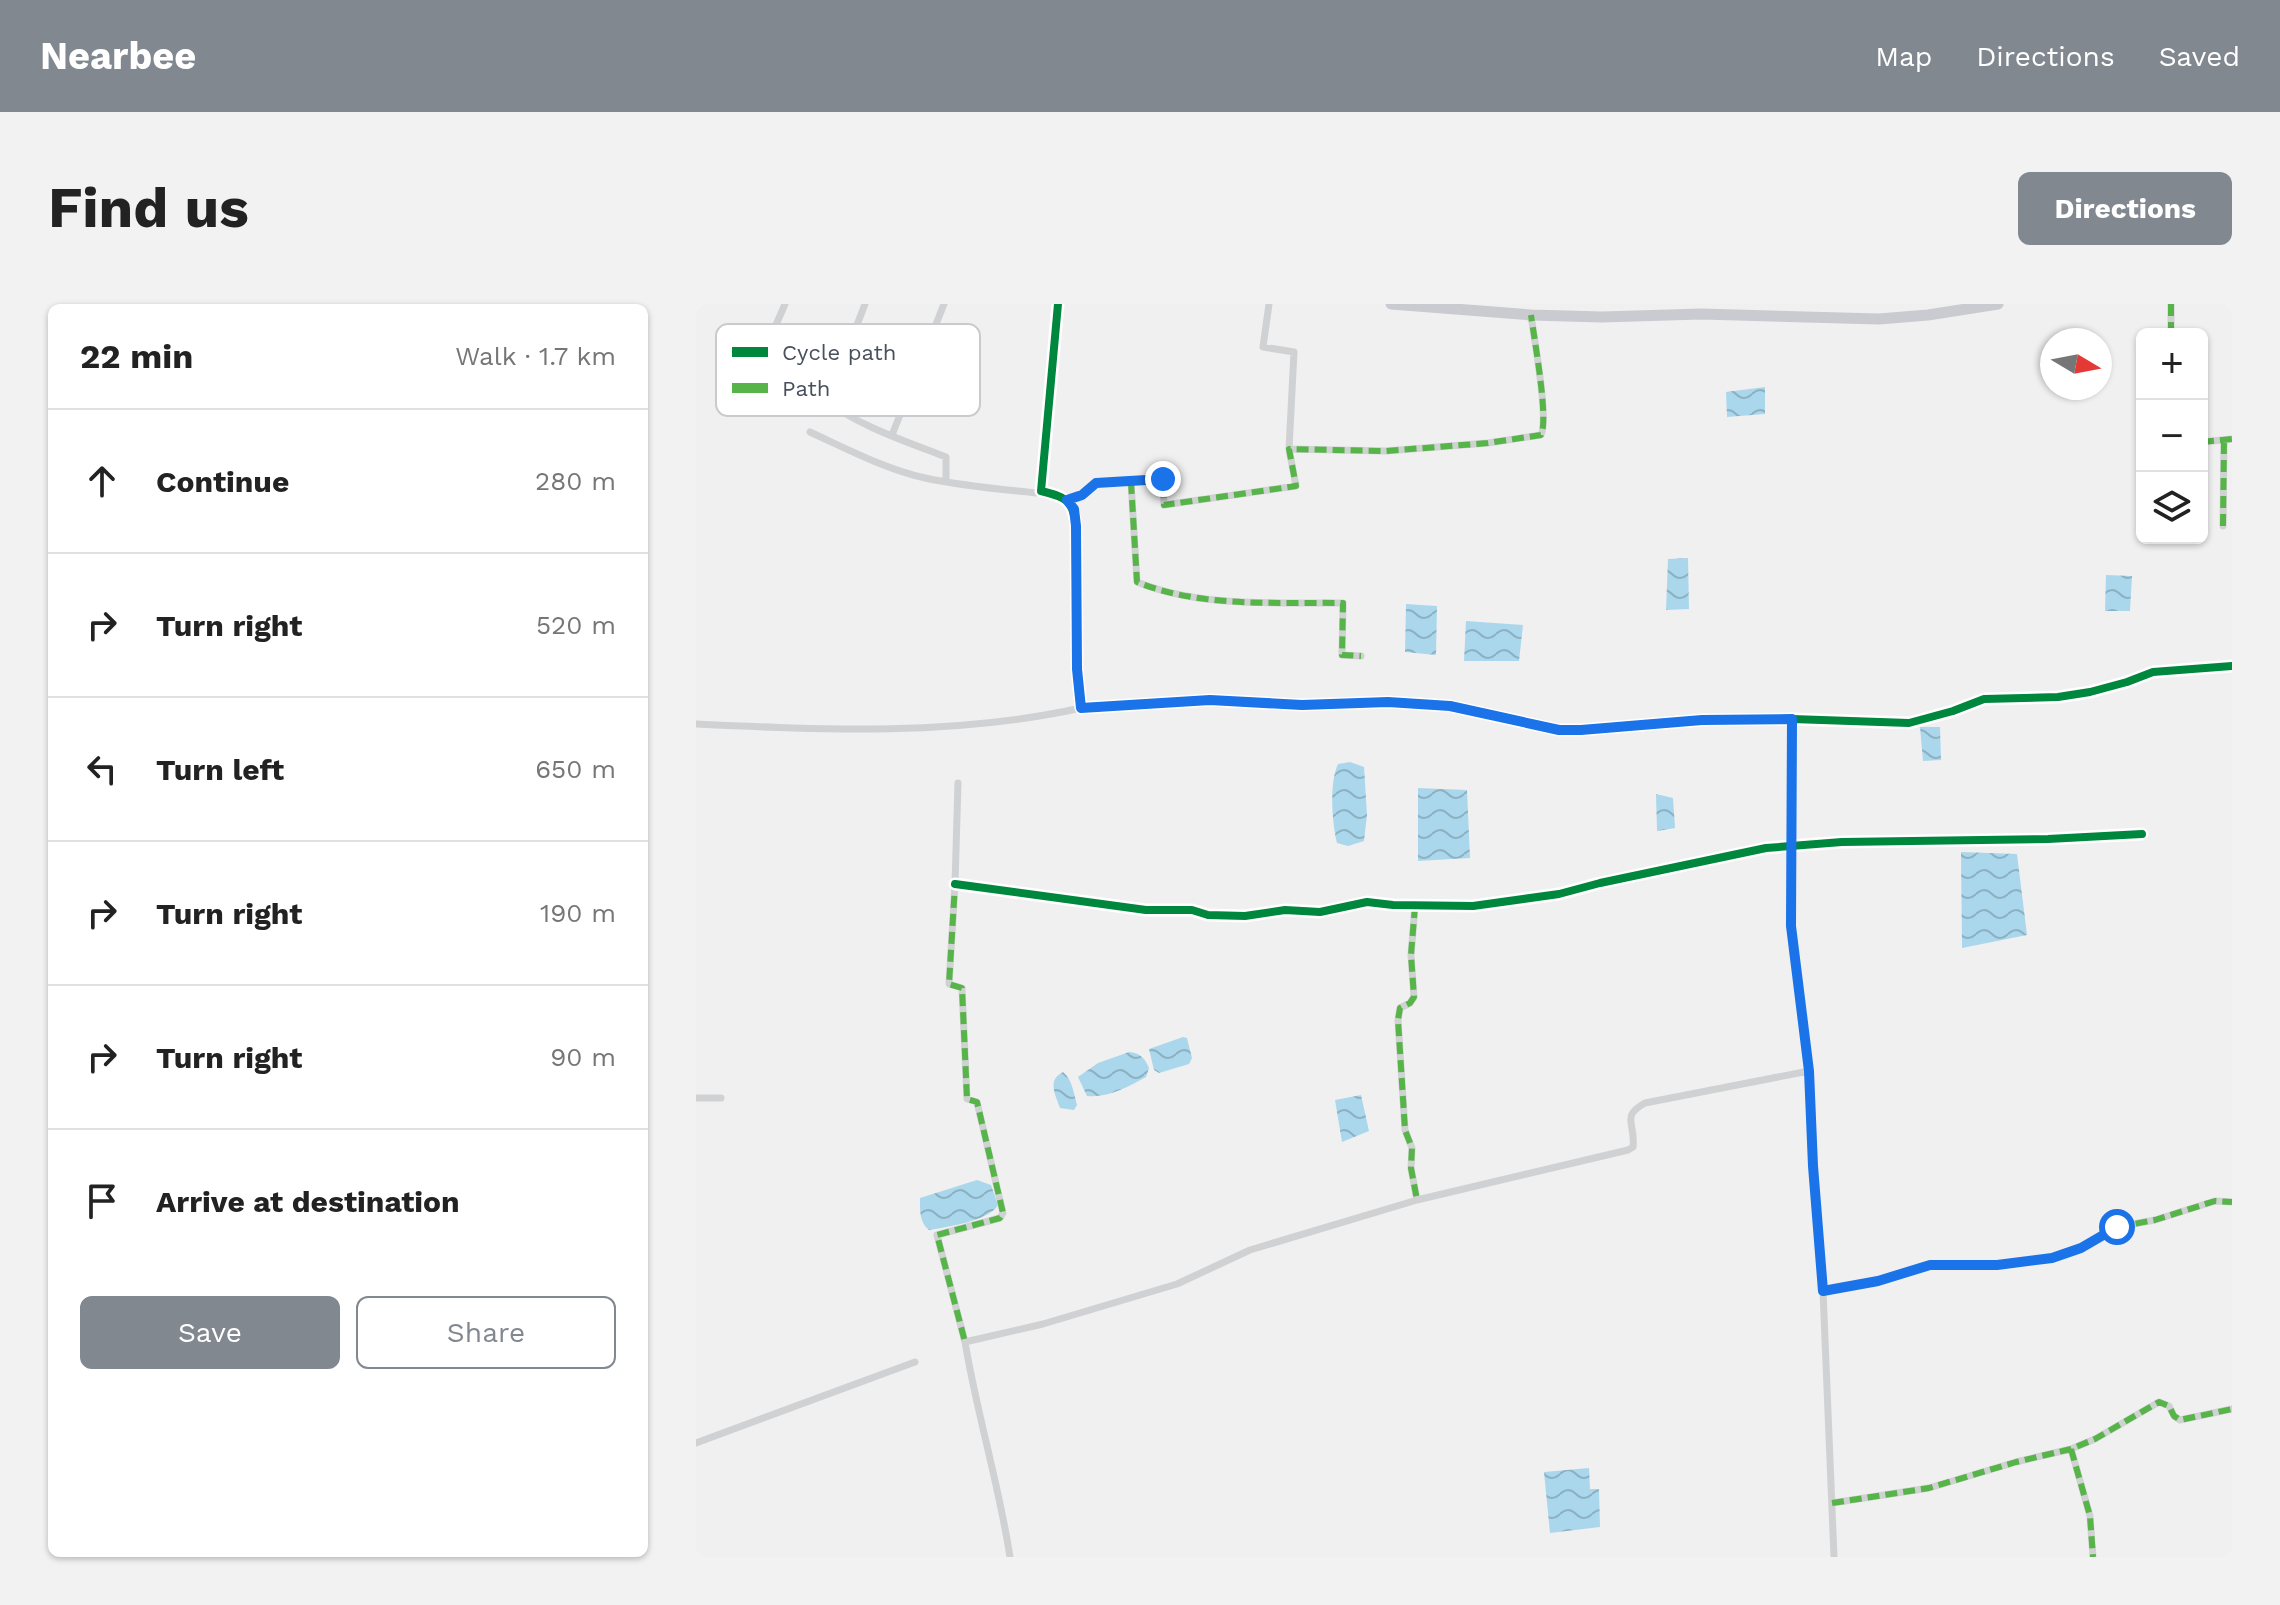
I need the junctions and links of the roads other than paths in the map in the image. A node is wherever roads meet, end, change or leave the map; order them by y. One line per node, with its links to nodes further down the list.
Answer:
1 (785, 304): 10 (street)
2 (865, 304): 11 (street)
3 (944, 304): 12 (street)
4 (1058, 304): 23 (street)
5 (1269, 304): 20 (street)
6 (1391, 304): 9 (main road)
7 (1998, 304): 9 (main road)
8 (2171, 304): 13 (street)
9 (1531, 315): 20 (street)
10 (776, 324)
11 (857, 324)
12 (936, 324)
13 (2171, 328)
14 (851, 416): 17 (street)
15 (900, 416): 17 (street)
16 (810, 432): 21 (street)
17 (892, 435): 21 (street)
18 (2228, 439): 19 (street); 25 (street)
19 (2208, 441)
20 (1289, 449): 22 (street)
21 (946, 482): 23 (street)
22 (1131, 482): 24 (street); 26 (street)
23 (1041, 491): 24 (street)
24 (1067, 500): 28 (street)
25 (2223, 526)
26 (1361, 656)
27 (2232, 666): 29 (street)
28 (1081, 708): 29 (street); 30 (street)
29 (1792, 719): 35 (street)
30 (696, 724)
31 (958, 783): 33 (street)
32 (2142, 834): 34 (street)
33 (955, 884): 34 (street); 41 (street)
34 (1415, 906): 38 (street)
35 (1809, 1071): 38 (street); 40 (street)
36 (696, 1098): 37 (street)
37 (721, 1098)
38 (1417, 1200): 41 (street)
39 (2232, 1202): 40 (street)
40 (1823, 1291): 46 (street)
41 (965, 1342): 47 (street)
42 (915, 1362): 44 (street)
43 (2232, 1409): 45 (street)
44 (696, 1443)
45 (2071, 1449): 46 (street); 49 (street)
46 (1832, 1503): 48 (street)
47 (1010, 1557)
48 (1834, 1557)
49 (2093, 1557)

